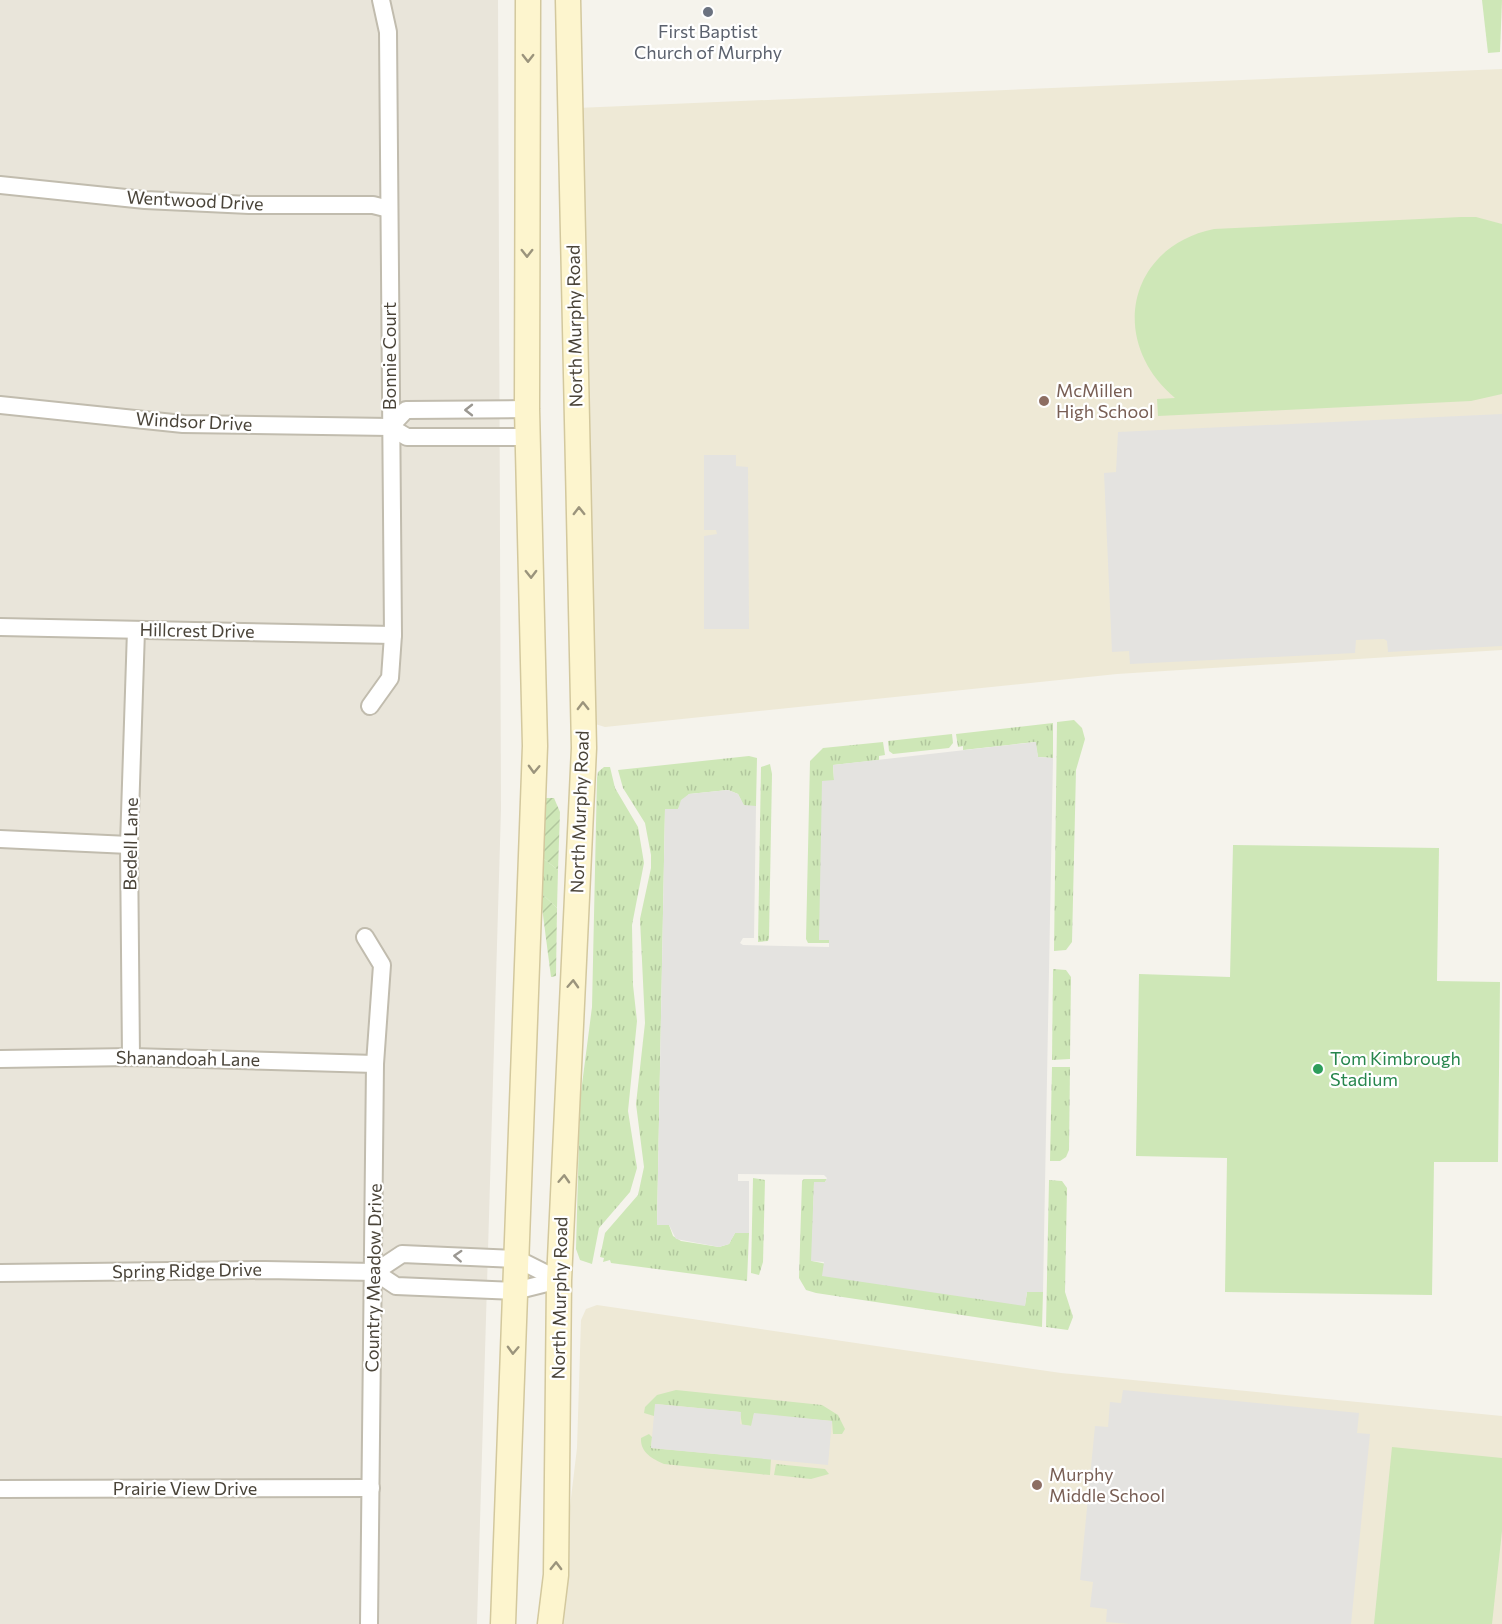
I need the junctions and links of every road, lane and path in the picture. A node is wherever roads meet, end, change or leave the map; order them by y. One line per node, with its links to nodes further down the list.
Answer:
1 (381, 0): 5 (street, Bonnie Court)
2 (528, 0): 7 (main road, one-way to 7)
3 (568, 0): 23 (main road, North Murphy Road, one-way to 3)
4 (0, 185): 5 (street, Wentwood Drive)
5 (389, 209): 8 (street, Bonnie Court)
6 (0, 405): 8 (street, Windsor Drive)
7 (527, 409): 8 (street, one-way to 8); 9 (main road)
8 (390, 427): 9 (street, Windsor Drive); 12 (street, Bonnie Court)
9 (528, 436): 20 (main road, one-way to 20)
10 (0, 627): 11 (street, Hillcrest Drive)
11 (136, 630): 12 (street, Hillcrest Drive); 15 (street, Bedell Lane)
12 (393, 635): 13 (street, Bonnie Court)
13 (370, 706)
14 (0, 839): 15 (street)
15 (129, 845): 17 (street, Bedell Lane)
16 (365, 938): 19 (street, Country Meadow Drive)
17 (131, 1058): 18 (street, Shanandoah Lane); 19 (street, Shanandoah Lane)
18 (0, 1059)
19 (375, 1064): 21 (street, Country Meadow Drive)
20 (517, 1259): 21 (street, one-way to 21); 23 (street); 24 (main road)
21 (375, 1272): 22 (street, Spring Ridge Drive); 24 (street, Spring Ridge Drive); 25 (street, Country Meadow Drive)
22 (0, 1273)
23 (559, 1280): 24 (street, Spring Ridge Drive); 29 (main road, North Murphy Road, one-way to 23)
24 (515, 1291): 28 (main road, one-way to 28)
25 (371, 1488): 26 (street, Prairie View Drive); 27 (street, Country Meadow Drive)
26 (0, 1489)
27 (369, 1624)
28 (503, 1624)
29 (550, 1624)

